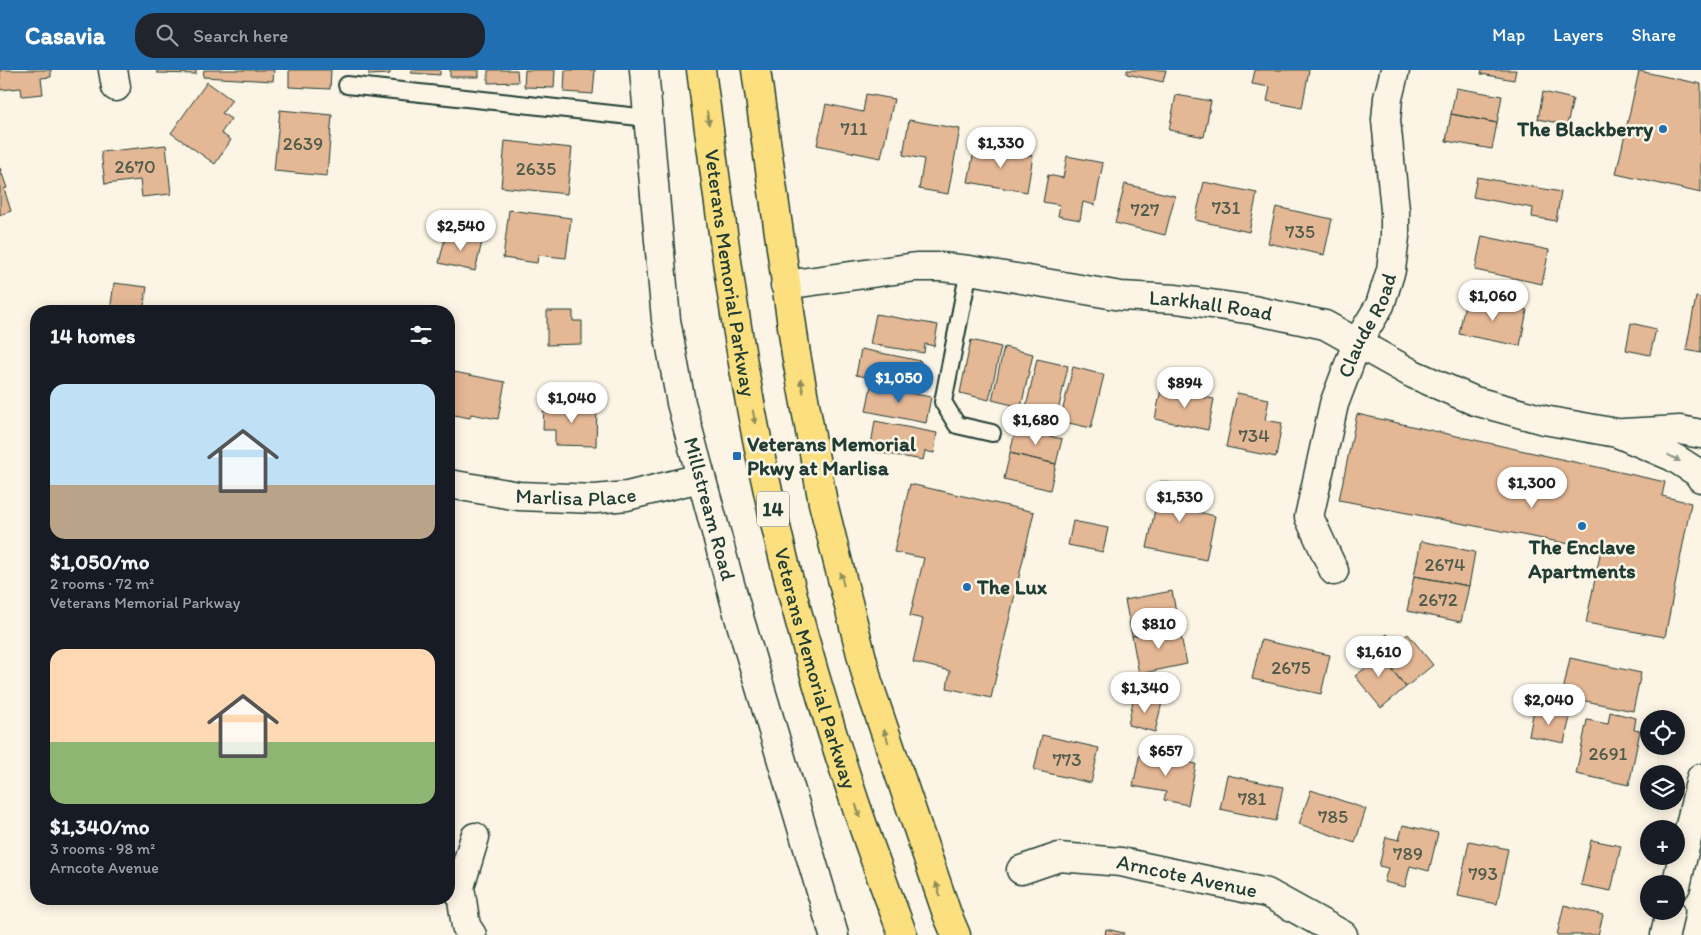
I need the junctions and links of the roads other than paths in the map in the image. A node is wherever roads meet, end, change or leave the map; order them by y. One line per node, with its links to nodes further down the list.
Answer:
1 (644, 70): 6 (street, Millstream Road)
2 (702, 70): 24 (main road, Veterans Memorial Parkway / 14, one-way to 24)
3 (756, 70): 8 (main road, 14)
4 (1395, 70): 9 (street, Claude Road)
5 (347, 85): 6 (lane)
6 (648, 118): 13 (street, Millstream Road)
7 (970, 270): 8 (street, Larkhall Road); 9 (street, Larkhall Road); 10 (lane)
8 (785, 285): 25 (main road, 14, one-way to 8)
9 (1357, 343): 11 (street, Larkhall Road); 16 (street, Claude Road)
10 (992, 433)
11 (1617, 433): 12 (street, Larkhall Road); 14 (street, Larkhall Road, one-way to 14)
12 (1701, 434)
13 (700, 478): 15 (street, Marlisa Place); 23 (street, Millstream Road)
14 (1701, 478)
15 (455, 485)
16 (1334, 571)
17 (1701, 778): 20 (street)
18 (475, 837): 22 (street)
19 (1021, 870): 26 (street, Arncote Avenue)
20 (1679, 875)
21 (1668, 920): 27 (street)
22 (472, 935)
23 (834, 935)
24 (903, 935)
25 (956, 935)
26 (1343, 935)
27 (1665, 935)

